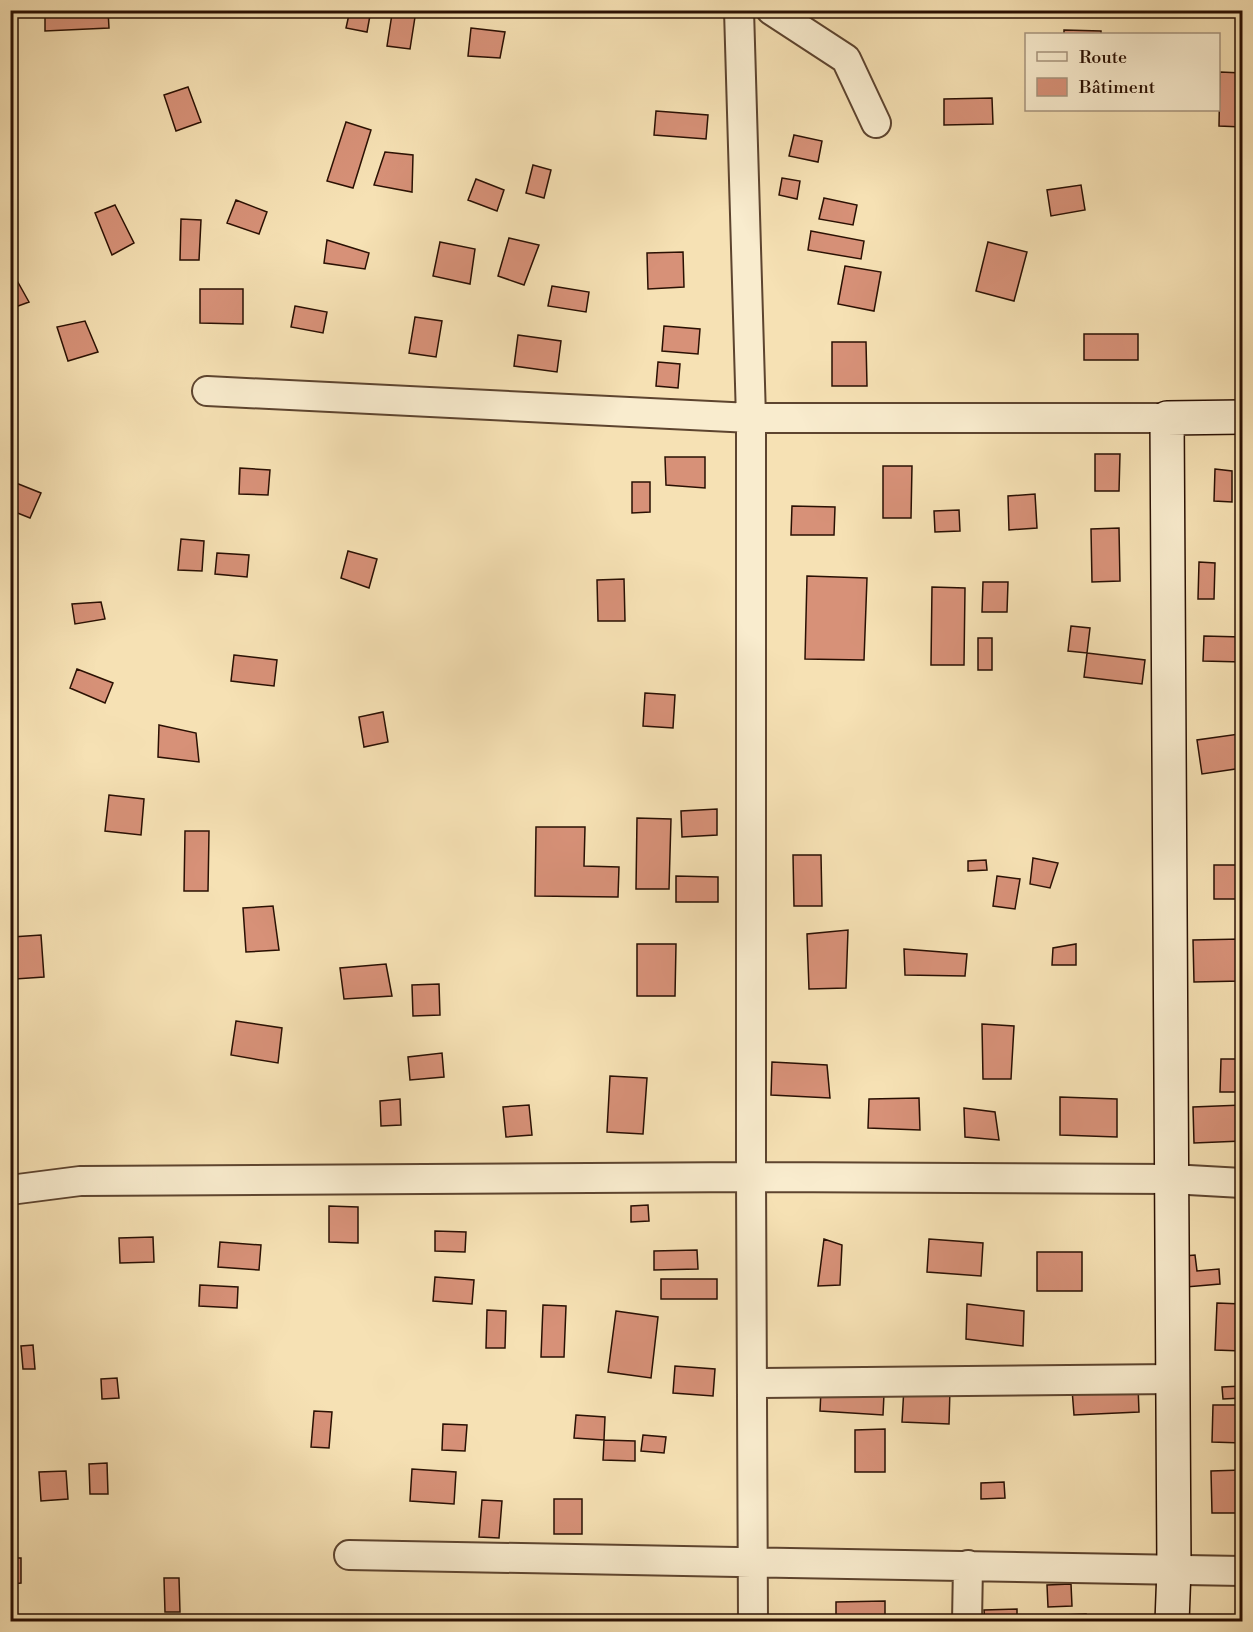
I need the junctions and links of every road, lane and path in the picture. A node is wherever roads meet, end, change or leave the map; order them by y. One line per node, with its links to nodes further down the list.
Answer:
1 (739, 10): 6 (street)
2 (771, 10): 3 (street)
3 (876, 123)
4 (207, 391): 6 (street)
5 (1242, 417): 7 (street)
6 (751, 418): 7 (street); 8 (street)
7 (1167, 418): 9 (street)
8 (751, 1177): 9 (street); 11 (street); 13 (street)
9 (1171, 1179): 10 (street); 12 (street)
10 (1242, 1183)
11 (10, 1190)
12 (1173, 1379): 13 (street); 17 (street)
13 (752, 1383): 15 (street)
14 (349, 1555): 15 (street)
15 (753, 1561): 16 (street); 19 (street)
16 (968, 1566): 17 (street); 20 (street)
17 (1174, 1569): 18 (street); 21 (street)
18 (1242, 1571)
19 (753, 1622)
20 (967, 1622)
21 (1172, 1622)

